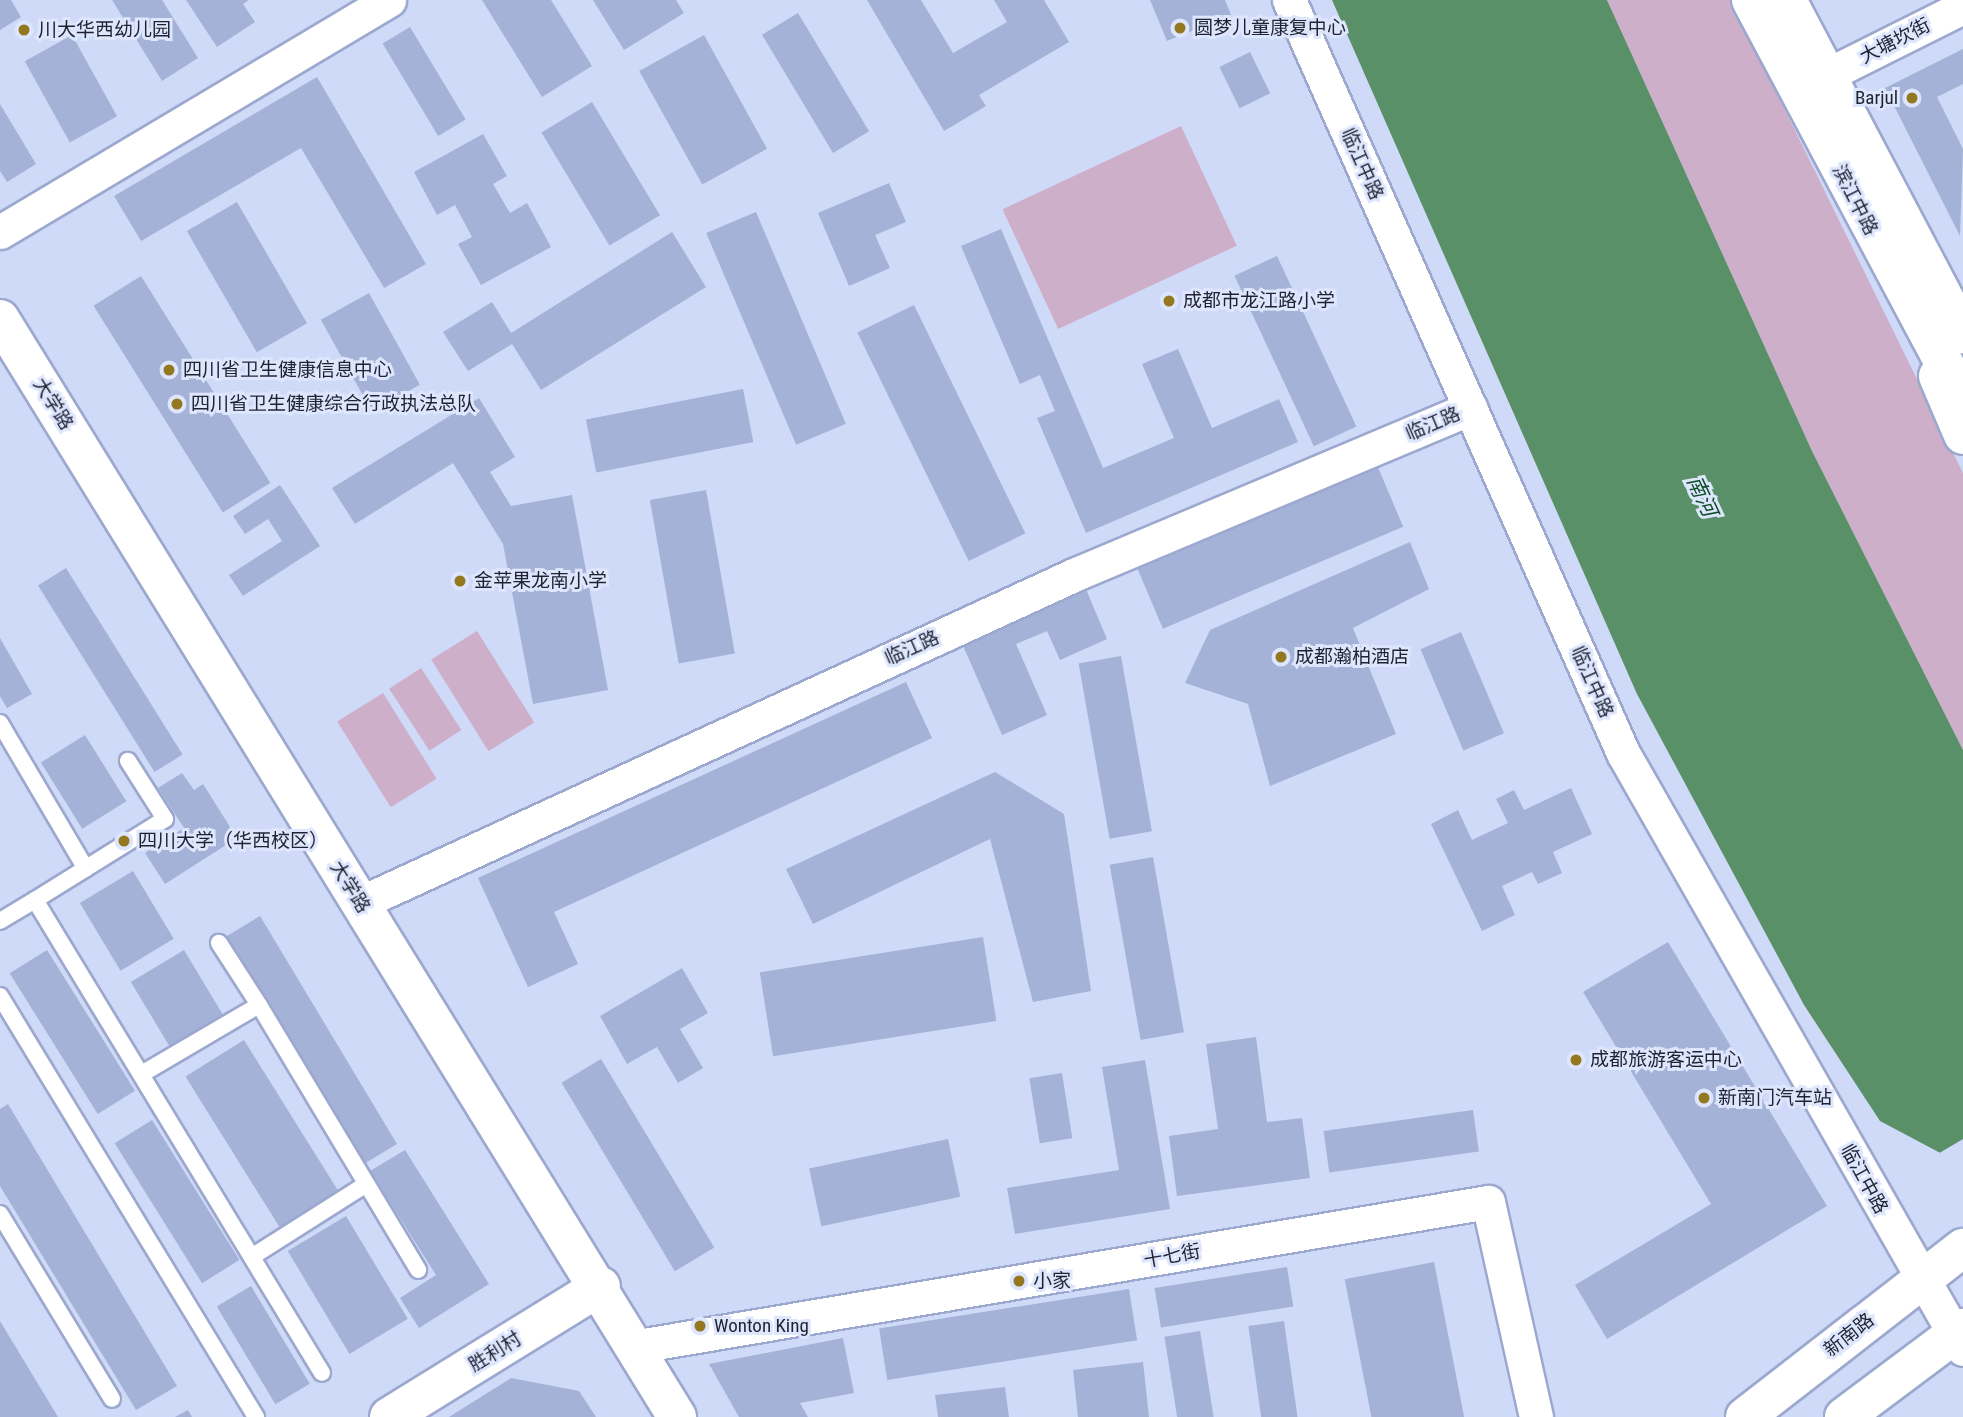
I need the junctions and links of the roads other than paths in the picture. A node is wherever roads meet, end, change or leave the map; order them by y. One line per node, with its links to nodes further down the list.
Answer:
1 (389, 0): 7 (street)
2 (1289, 0): 13 (street, 临江中路)
3 (1751, 0): 8 (street, 滨江中路)
4 (1787, 0): 6 (street, 滨江中路)
5 (1963, 7): 6 (street, 大塘坎街)
6 (1827, 75): 8 (street, 滨江中路)
7 (0, 232)
8 (1916, 282): 10 (street); 11 (street, 滨江中路); 12 (street, 滨江中路); 14 (street)
9 (0, 318): 19 (street, 大学路)
10 (1963, 319)
11 (1963, 334)
12 (1963, 399)
13 (1471, 408): 19 (street, 临江路); 30 (street, 临江中路)
14 (1963, 435)
15 (0, 723): 17 (lane)
16 (128, 761): 17 (lane)
17 (86, 869): 18 (lane)
18 (36, 900): 20 (lane); 24 (lane)
19 (359, 902): 31 (street, 大学路)
20 (0, 921)
21 (219, 943): 23 (lane)
22 (0, 996): 36 (lane)
23 (258, 1005): 24 (lane); 25 (lane)
24 (145, 1072): 28 (lane)
25 (365, 1185): 28 (lane); 29 (lane)
26 (0, 1214): 35 (lane)
27 (1958, 1251): 30 (street, 新南路)
28 (253, 1256): 34 (lane)
29 (418, 1270)
30 (1920, 1278): 32 (street, 临江中路); 40 (street, 新南路)
31 (601, 1286): 33 (street, 大学路); 37 (street, 胜利村)
32 (1960, 1337): 41 (street)
33 (638, 1346): 38 (street, 大学路); 39 (street, 十七街)
34 (322, 1373)
35 (112, 1399)
36 (256, 1417)
37 (389, 1417)
38 (677, 1417)
39 (1536, 1417)
40 (1745, 1417)
41 (1844, 1417)

